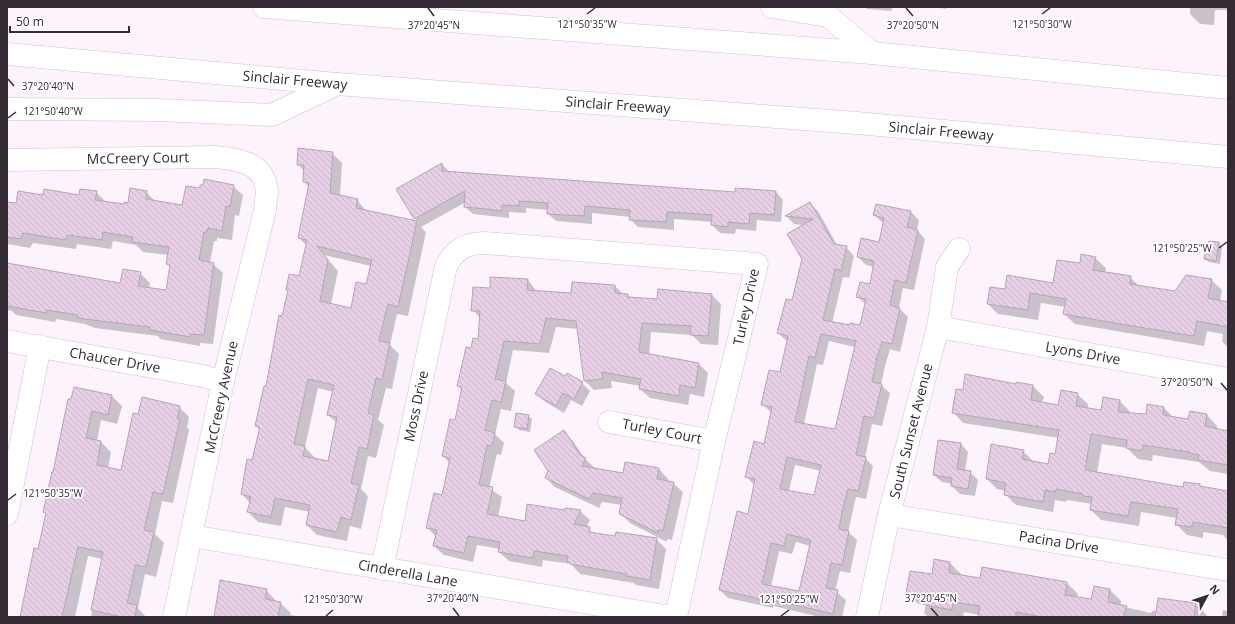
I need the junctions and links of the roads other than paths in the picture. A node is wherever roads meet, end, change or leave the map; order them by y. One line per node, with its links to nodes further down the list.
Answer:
1 (264, 7): 3 (main road)
2 (772, 7): 3 (main road)
3 (872, 53): 6 (main road)
4 (7, 54): 5 (main road, Sinclair Freeway)
5 (337, 84): 7 (main road); 8 (main road, Sinclair Freeway)
6 (1228, 88)
7 (7, 109)
8 (1228, 157)
9 (7, 160): 10 (main road, McCreery Court)
10 (262, 178): 17 (main road, McCreery Avenue)
11 (460, 247): 19 (main road, Turley Drive); 23 (main road, Moss Drive)
12 (959, 248): 13 (main road, South Sunset Avenue)
13 (938, 327): 16 (main road, Lyons Drive); 21 (main road, South Sunset Avenue)
14 (7, 341): 15 (main road, Chaucer Drive)
15 (40, 346): 17 (main road, Chaucer Drive); 20 (main road)
16 (1228, 379)
17 (223, 382): 22 (main road, McCreery Avenue)
18 (609, 422): 19 (main road, Turley Court)
19 (714, 441): 27 (main road, Turley Drive)
20 (7, 514)
21 (889, 515): 24 (main road, Pacina Drive); 28 (main road, South Sunset Avenue)
22 (192, 536): 23 (main road, Cinderella Lane); 25 (main road, McCreery Avenue)
23 (382, 569): 26 (main road, Cinderella Lane)
24 (1228, 570)
25 (174, 617)
26 (671, 617)
27 (676, 617)
28 (867, 617)

